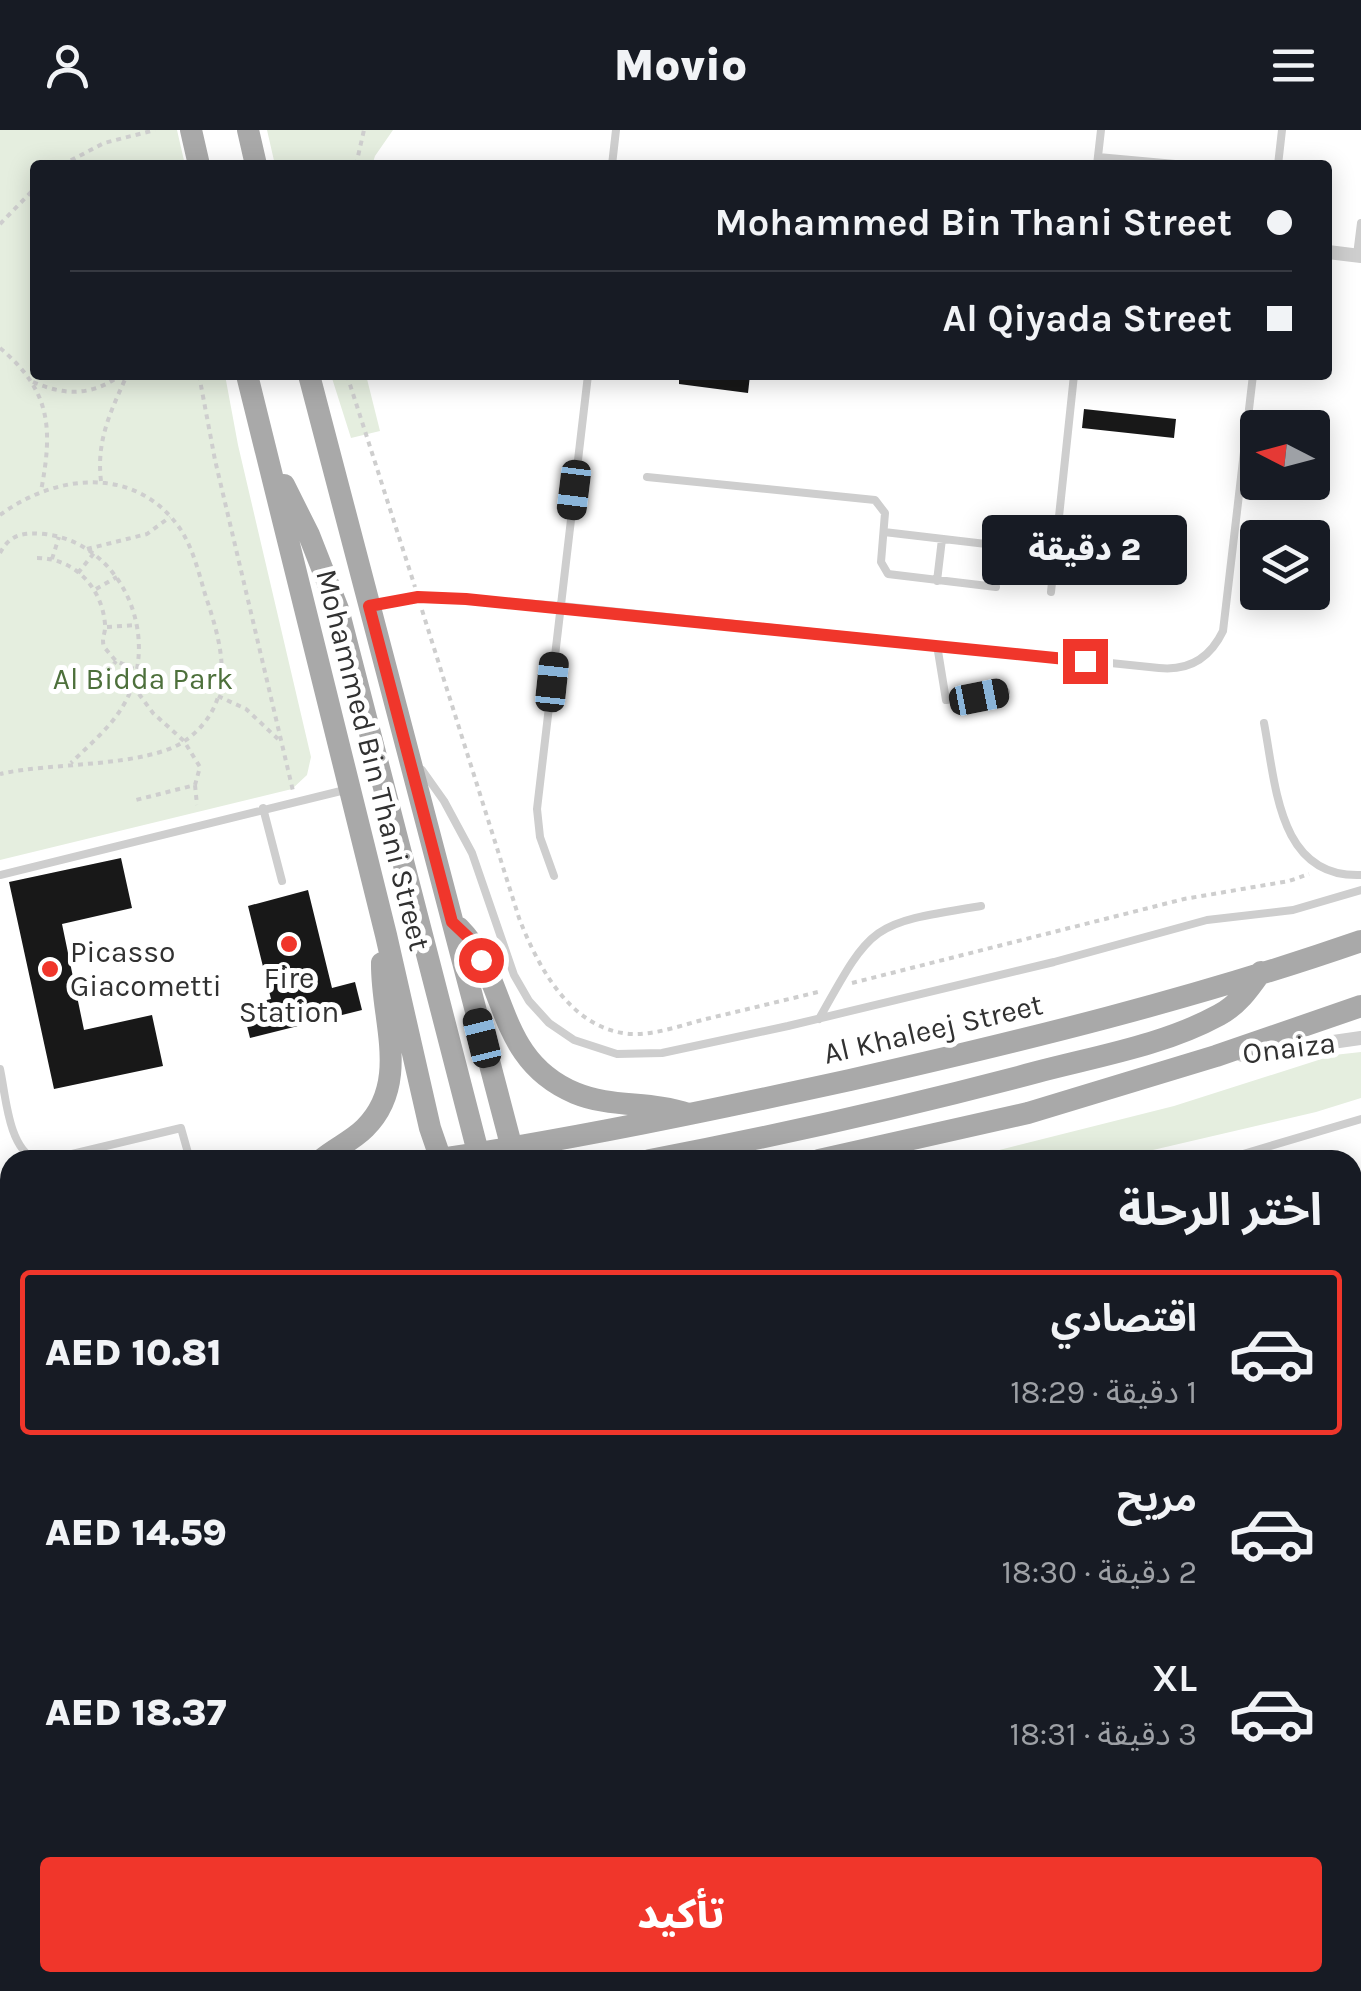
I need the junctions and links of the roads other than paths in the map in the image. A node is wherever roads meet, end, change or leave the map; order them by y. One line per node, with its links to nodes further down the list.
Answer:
1 (191, 130): 6 (main road)
2 (248, 130): 7 (main road)
3 (616, 130): 8 (lane)
4 (1100, 130): 9 (lane)
5 (1282, 130): 10 (lane)
6 (198, 160)
7 (255, 160)
8 (613, 160)
9 (1097, 160)
10 (1279, 160)
11 (1361, 223): 13 (lane)
12 (1332, 253): 13 (street)
13 (1359, 256)
14 (248, 380): 19 (main road, Mohammed Bin Thani Street)
15 (310, 380): 27 (main road, Mohammed Bin Thani Street)
16 (587, 380): 28 (lane)
17 (1073, 380): 23 (lane)
18 (1253, 380): 29 (lane)
19 (264, 446): 33 (main road, Mohammed Bin Thani Street); 57 (main road)
20 (647, 477): 21 (lane)
21 (884, 532): 22 (lane); 24 (lane)
22 (942, 539): 23 (lane); 24 (lane)
23 (1056, 552): 26 (lane)
24 (937, 580): 25 (lane)
25 (996, 588)
26 (1051, 592)
27 (369, 606): 28 (lane); 32 (main road, Mohammed Bin Thani Street)
28 (560, 606): 29 (lane); 37 (lane)
29 (937, 646): 30 (lane)
30 (1006, 692)
31 (1264, 723): 36 (lane)
32 (408, 754): 41 (main road, Mohammed Bin Thani Street); 46 (lane)
33 (348, 789): 34 (lane); 42 (main road, Mohammed Bin Thani Street)
34 (263, 808): 35 (lane); 38 (lane)
35 (0, 875)
36 (1361, 875)
37 (554, 876)
38 (282, 881)
39 (1361, 890): 46 (lane)
40 (981, 906): 46 (lane)
41 (452, 922): 50 (main road); 58 (main road, Mohammed Bin Thani Street)
42 (386, 935): 55 (main road); 56 (main road, Mohammed Bin Thani Street)
43 (1361, 940): 44 (main road, Al Khaleej Street)
44 (1261, 972): 50 (main road, Al Khaleej Street); 60 (main road)
45 (1361, 1006): 48 (main road)
46 (818, 1019)
47 (1361, 1038): 48 (street, Onaiza)
48 (1216, 1056): 61 (main road)
49 (0, 1069): 52 (lane)
50 (691, 1115): 59 (main road, Al Khaleej Street)
51 (1361, 1119): 62 (lane)
52 (23, 1150)
53 (89, 1150): 54 (lane)
54 (187, 1150)
55 (335, 1150)
56 (437, 1150)
57 (477, 1150)
58 (510, 1150)
59 (538, 1150)
60 (696, 1150)
61 (863, 1150)
62 (1257, 1150)

